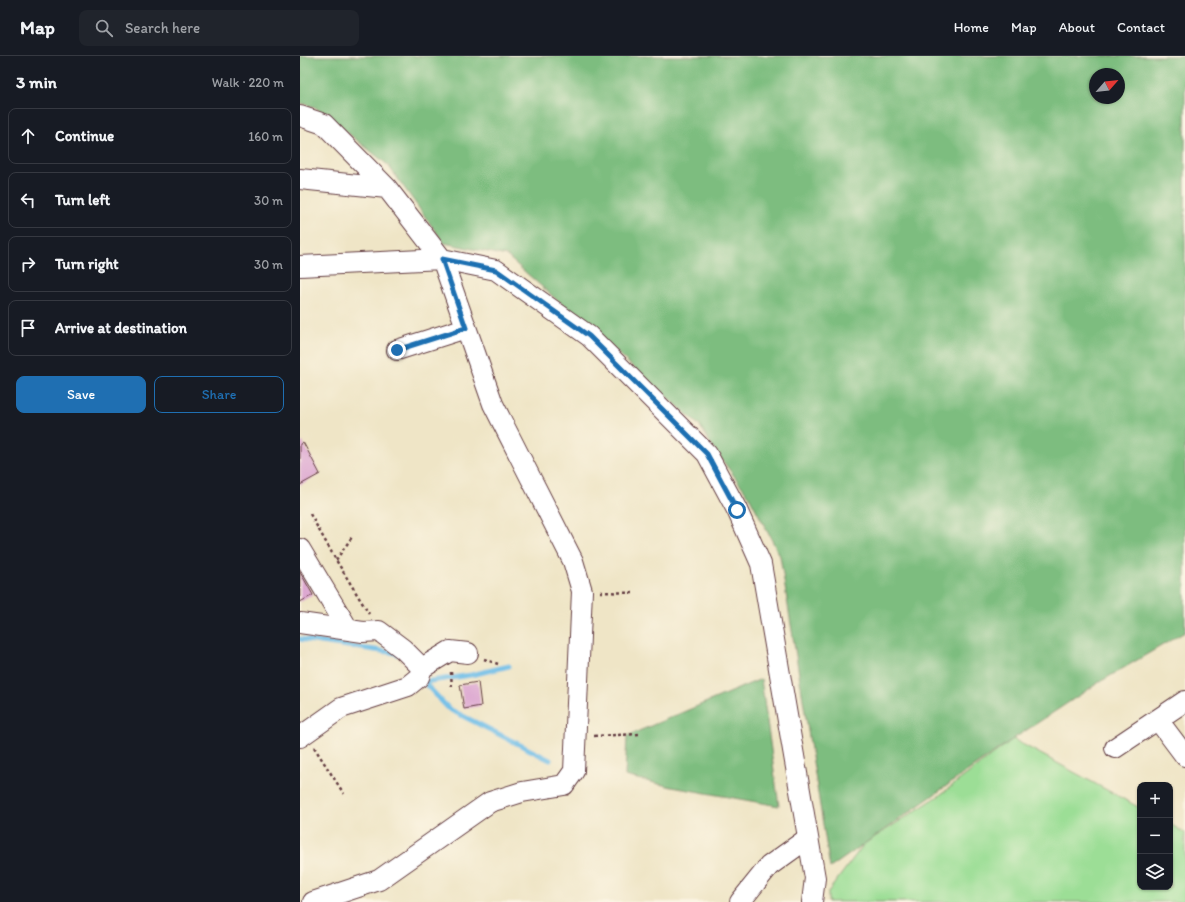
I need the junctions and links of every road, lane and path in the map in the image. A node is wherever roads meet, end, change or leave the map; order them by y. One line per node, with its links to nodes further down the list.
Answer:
1 (300, 116): 3 (street)
2 (300, 179): 3 (street)
3 (388, 188): 4 (street)
4 (442, 259): 5 (street); 6 (street); 26 (street)
5 (300, 266)
6 (466, 328): 7 (street); 12 (street)
7 (397, 350)
8 (310, 514): 11 (path)
9 (352, 537): 11 (path)
10 (300, 549): 15 (street)
11 (336, 560): 15 (path)
12 (582, 591): 13 (path); 22 (street)
13 (634, 593)
14 (300, 623): 15 (street)
15 (363, 631): 17 (street)
16 (468, 653): 17 (street)
17 (422, 668): 21 (street)
18 (1185, 701): 19 (street)
19 (1158, 720): 23 (street); 24 (street)
20 (639, 734): 22 (path)
21 (303, 735): 25 (path)
22 (575, 736): 27 (street)
23 (1115, 748)
24 (1185, 756)
25 (344, 794)
26 (808, 838): 29 (street); 30 (street)
27 (355, 895): 28 (street)
28 (313, 902)
29 (740, 902)
30 (812, 902)

